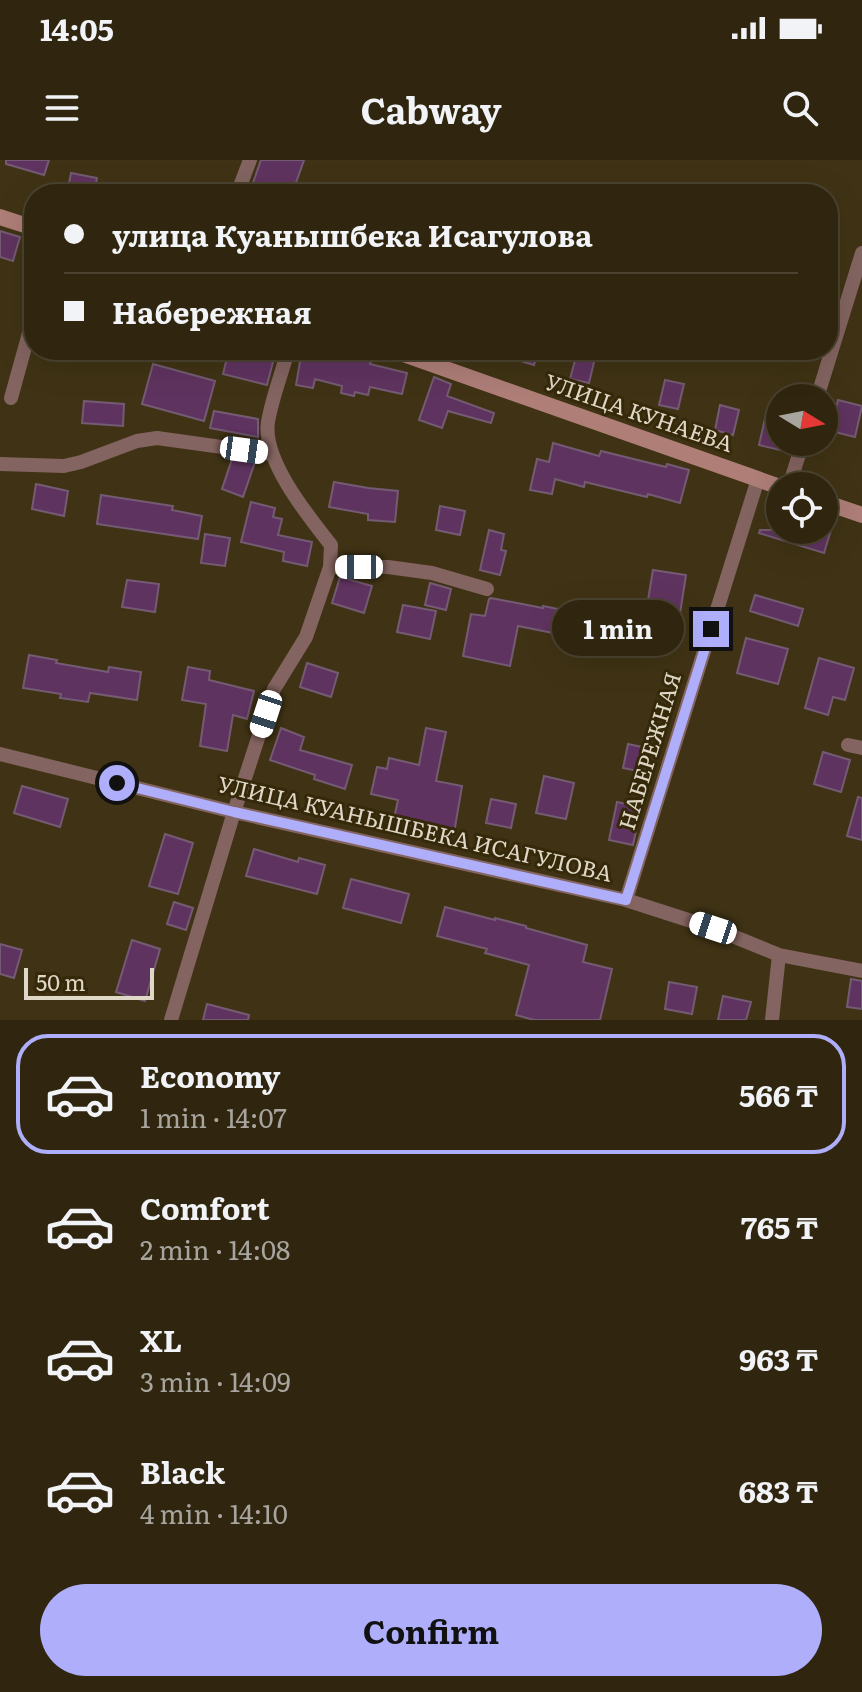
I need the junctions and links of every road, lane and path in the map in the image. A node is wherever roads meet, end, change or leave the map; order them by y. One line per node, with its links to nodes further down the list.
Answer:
1 (250, 160): 2 (street)
2 (241, 184)
3 (0, 217): 4 (main road)
4 (24, 225)
5 (862, 253): 6 (street)
6 (838, 330)
7 (24, 351): 12 (street)
8 (285, 360): 13 (street)
9 (420, 360): 15 (main road, УЛИЦА КУНАЕВА)
10 (829, 360): 11 (street)
11 (821, 384)
12 (11, 398)
13 (272, 454): 14 (street); 19 (street)
14 (0, 464)
15 (758, 479): 16 (main road, УЛИЦА КУНАЕВА); 23 (street, НАБЕРЕЖНАЯ)
16 (766, 482)
17 (838, 507): 18 (main road)
18 (862, 515)
19 (330, 567): 20 (street); 22 (street)
20 (487, 589)
21 (0, 754): 22 (street, УЛИЦА КУАНЫШБЕКА ИСАГУЛОВА)
22 (234, 812): 23 (street, УЛИЦА КУАНЫШБЕКА ИСАГУЛОВА); 26 (street)
23 (626, 900): 24 (street, УЛИЦА КУАНЫШБЕКА ИСАГУЛОВА)
24 (779, 955): 25 (street, УЛИЦА КУАНЫШБЕКА ИСАГУЛОВА); 27 (street)
25 (862, 971)
26 (171, 1020)
27 (772, 1020)

